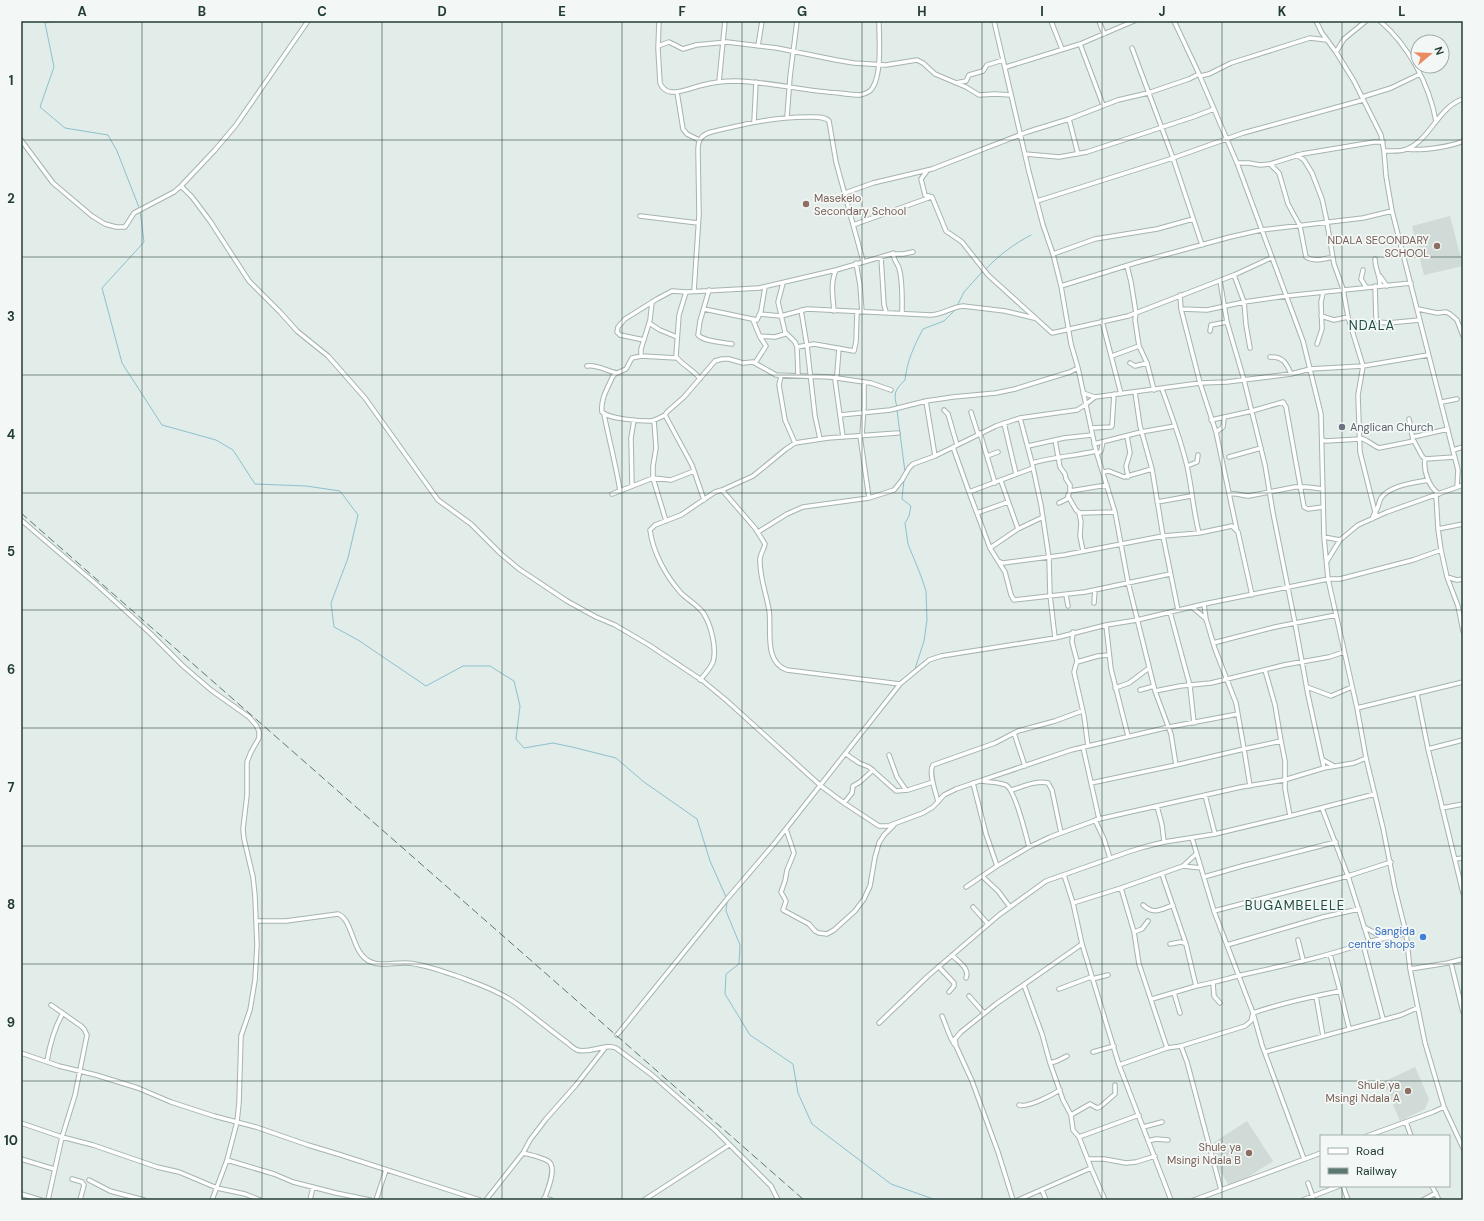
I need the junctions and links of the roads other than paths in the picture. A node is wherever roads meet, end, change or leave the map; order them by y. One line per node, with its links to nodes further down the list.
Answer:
1 (308, 21): 62 (street)
2 (658, 21): 19 (street)
3 (725, 21): 17 (street)
4 (762, 21): 20 (street)
5 (797, 21): 23 (street)
6 (879, 21): 27 (street)
7 (994, 21): 26 (street)
8 (1051, 21): 22 (street)
9 (1099, 21): 15 (street)
10 (1134, 21): 15 (street)
11 (1174, 21): 30 (street)
12 (1316, 21): 16 (street)
13 (1366, 21): 24 (street)
14 (1380, 21): 25 (street)
15 (1104, 34): 18 (street)
16 (1327, 40): 24 (street); 30 (street)
17 (723, 42): 19 (street); 20 (street); 31 (street)
18 (1080, 44): 22 (street); 40 (street)
19 (658, 46): 35 (street)
20 (758, 46): 23 (street)
21 (1132, 48): 36 (street)
22 (1062, 49): 28 (street)
23 (794, 52): 27 (street); 34 (street)
24 (1336, 52): 38 (street)
25 (1410, 59)
26 (1003, 60): 28 (street); 33 (street)
27 (879, 65): 33 (street); 34 (street)
28 (1006, 67): 37 (street)
29 (1420, 74): 38 (street); 44 (street)
30 (1199, 75): 36 (street); 41 (street)
31 (719, 82): 32 (street); 35 (street)
32 (756, 82): 34 (street); 45 (street)
33 (956, 83): 37 (street)
34 (789, 87): 42 (street)
35 (677, 92): 50 (street)
36 (1148, 93): 40 (street); 46 (street)
37 (1011, 95): 47 (street)
38 (1363, 98): 48 (street); 52 (street)
39 (1463, 99): 44 (street)
40 (1103, 105): 43 (street)
41 (1214, 109): 46 (street); 48 (street)
42 (787, 117): 45 (street); 63 (street)
43 (1069, 119): 47 (street); 56 (street)
44 (1436, 121): 53 (street)
45 (754, 122): 50 (street)
46 (1161, 128): 56 (street); 58 (street)
47 (1021, 134): 55 (street); 61 (street)
48 (1226, 139): 58 (street); 59 (street)
49 (21, 140): 62 (street)
50 (699, 140): 70 (street)
51 (1463, 141): 53 (street)
52 (1383, 142): 54 (street); 57 (street)
53 (1407, 149): 54 (street)
54 (1384, 151): 66 (street)
55 (1025, 154): 56 (street); 65 (street)
56 (1078, 154)
57 (1297, 155): 60 (street); 69 (street)
58 (1173, 158): 65 (street); 68 (street)
59 (1237, 163): 60 (street); 73 (street)
60 (1270, 164): 72 (street)
61 (927, 171): 63 (street); 64 (street)
62 (181, 186): 320 (street)
63 (845, 192): 71 (street)
64 (932, 197): 71 (street); 123 (street)
65 (1037, 201): 77 (street)
66 (1392, 211): 69 (street); 89 (street)
67 (640, 216): 70 (street)
68 (1193, 219): 74 (street); 77 (street)
69 (1327, 222): 72 (street); 79 (street)
70 (698, 223): 102 (street)
71 (853, 225): 82 (street)
72 (1300, 226): 73 (street); 79 (street)
73 (1261, 230): 74 (street); 80 (street)
74 (1202, 244): 84 (street)
75 (913, 252): 76 (street)
76 (893, 253): 78 (street); 117 (street)
77 (1053, 254): 94 (street)
78 (881, 257): 82 (street); 116 (street)
79 (1332, 257): 100 (street)
80 (1271, 258): 87 (street); 106 (street)
81 (1375, 259): 88 (street)
82 (863, 261): 83 (street)
83 (856, 263): 85 (street); 115 (street)
84 (1127, 266): 94 (street); 118 (street)
85 (836, 270): 91 (street); 114 (street)
86 (1363, 270): 99 (street)
87 (1234, 275): 90 (street); 108 (street)
88 (1380, 275): 96 (street); 97 (street)
89 (1410, 277): 92 (street); 93 (street)
90 (1220, 281): 105 (street); 109 (street)
91 (783, 282): 98 (street); 120 (street)
92 (1411, 283): 93 (street); 111 (street)
93 (1405, 284): 97 (street)
94 (1061, 286): 131 (street)
95 (1374, 286): 96 (street); 99 (street); 125 (street)
96 (1380, 286): 97 (street)
97 (1387, 286)
98 (765, 287): 101 (street); 119 (street)
99 (1366, 287): 100 (street)
100 (1343, 289): 104 (street); 122 (street)
101 (709, 290): 102 (street); 110 (street)
102 (694, 291): 103 (street)
103 (686, 292): 107 (street); 136 (street)
104 (1323, 292): 106 (street); 121 (street)
105 (1180, 295): 113 (street); 118 (street)
106 (1286, 296): 108 (street); 156 (street)
107 (652, 302): 130 (street); 137 (street)
108 (1244, 302): 109 (street); 144 (street)
109 (1224, 306): 113 (street); 129 (street)
110 (704, 309): 124 (street); 138 (street)
111 (1418, 309): 125 (street); 126 (street)
112 (801, 310): 114 (street); 120 (street); 140 (street)
113 (1181, 310): 166 (street)
114 (834, 311): 115 (street)
115 (859, 312): 116 (street); 143 (street)
116 (886, 312): 117 (street)
117 (902, 313): 123 (street)
118 (1136, 313): 127 (street); 141 (street)
119 (760, 314): 120 (street); 124 (street)
120 (781, 316): 133 (street)
121 (1320, 316): 122 (street); 139 (street)
122 (1348, 317): 154 (street)
123 (1036, 318): 131 (street)
124 (753, 320): 134 (street)
125 (1420, 320): 145 (street)
126 (1457, 320): 128 (street); 135 (street)
127 (1102, 321): 131 (street); 147 (street)
128 (1463, 321)
129 (1228, 322): 132 (street); 164 (street)
130 (649, 323): 136 (street); 137 (street)
131 (1069, 330): 155 (street)
132 (1210, 331)
133 (786, 334): 134 (street); 142 (street)
134 (760, 336): 150 (street)
135 (1463, 336)
136 (677, 337): 149 (street)
137 (644, 340): 146 (street)
138 (732, 344)
139 (1317, 344)
140 (807, 346): 142 (street); 143 (street); 161 (street)
141 (1139, 346): 147 (street); 152 (street)
142 (797, 347): 159 (street)
143 (838, 348): 162 (street)
144 (1250, 348)
145 (1428, 355): 154 (street); 177 (street)
146 (641, 356): 149 (street); 157 (street)
147 (1112, 356): 173 (street)
148 (1270, 357): 158 (street)
149 (677, 358): 163 (street)
150 (755, 363): 160 (street); 163 (street)
151 (1130, 363): 152 (street)
152 (1147, 363): 169 (street)
153 (587, 366): 157 (street)
154 (1364, 366): 156 (street); 204 (street)
155 (1078, 368): 171 (street); 176 (street)
156 (1310, 369): 158 (street); 208 (street)
157 (617, 373): 183 (street)
158 (1291, 374): 164 (street)
159 (798, 375): 160 (street); 161 (street)
160 (781, 376): 210 (street)
161 (810, 377): 162 (street); 205 (street)
162 (836, 378): 165 (street); 185 (street)
163 (700, 379): 184 (street)
164 (1244, 380): 166 (street); 180 (street)
165 (864, 382): 168 (street); 181 (street)
166 (1200, 384): 167 (street); 191 (street)
167 (1162, 389): 169 (street); 193 (street)
168 (891, 390)
169 (1154, 390): 170 (street)
170 (1135, 392): 173 (street); 196 (street)
171 (1083, 393): 174 (street); 178 (street)
172 (1114, 394): 173 (street); 174 (street); 194 (street)
173 (1121, 394)
174 (1095, 397): 178 (street)
175 (1457, 399): 177 (street)
176 (926, 401): 181 (street); 220 (street)
177 (1442, 402): 195 (street)
178 (1085, 406): 186 (street); 194 (street)
179 (944, 410): 212 (street)
180 (1252, 411): 187 (street); 215 (street); 241 (street)
181 (864, 412): 185 (street); 201 (street)
182 (971, 412): 199 (street)
183 (604, 414): 189 (street); 245 (street)
184 (665, 415): 190 (street); 230 (street)
185 (840, 415): 203 (street)
186 (1020, 418): 192 (street); 213 (street)
187 (1224, 418): 191 (street); 197 (street)
188 (1409, 419): 206 (street)
189 (634, 420): 190 (street); 240 (street)
190 (654, 420): 234 (street)
191 (1211, 420): 197 (street)
192 (1004, 423): 199 (street); 232 (street)
193 (1175, 426): 196 (street); 227 (street)
194 (1091, 428): 200 (street)
195 (1448, 430): 206 (street); 216 (street)
196 (1141, 432): 202 (street); 229 (street)
197 (1216, 432): 250 (street)
198 (898, 433): 201 (street)
199 (979, 433): 212 (street); 221 (street)
200 (1092, 435): 207 (street); 211 (street)
201 (861, 436): 203 (street); 254 (street)
202 (1127, 436): 209 (street); 233 (street)
203 (843, 437): 205 (street)
204 (1360, 438): 206 (street); 208 (street); 262 (street)
205 (820, 439): 210 (street)
206 (1413, 439): 225 (street)
207 (1055, 440): 213 (street); 223 (street)
208 (1322, 440): 243 (street)
209 (1103, 442): 211 (street); 218 (street)
210 (795, 443): 244 (street)
211 (1094, 444): 218 (street)
212 (955, 446): 220 (street); 247 (street)
213 (1028, 446): 226 (street)
214 (1463, 447): 216 (street)
215 (1261, 448): 224 (street); 248 (street)
216 (1453, 450): 222 (street)
217 (998, 452): 221 (street)
218 (1096, 452): 223 (street); 231 (street)
219 (1198, 455): 227 (street)
220 (935, 456): 254 (street)
221 (987, 456): 237 (street)
222 (1455, 457): 225 (street); 242 (street)
223 (1057, 458): 226 (street); 246 (street)
224 (1229, 458)
225 (1425, 459): 235 (street)
226 (1032, 463): 228 (street)
227 (1187, 466): 253 (street)
228 (1033, 468): 232 (street); 265 (street)
229 (1152, 469): 233 (street); 257 (street)
230 (694, 471): 234 (street); 255 (street)
231 (1103, 472): 233 (street); 238 (street)
232 (1016, 474): 236 (street)
233 (1128, 476)
234 (653, 478): 240 (street); 269 (street)
235 (1428, 480): 251 (street); 262 (street)
236 (1001, 481): 237 (street); 256 (street)
237 (995, 483): 247 (street)
238 (1107, 484): 246 (street); 261 (street)
239 (1463, 485): 242 (street)
240 (632, 486): 245 (street)
241 (1300, 487): 243 (street); 248 (street); 259 (street)
242 (1457, 487): 251 (street)
243 (1323, 489): 259 (street)
244 (722, 490): 255 (street); 274 (street)
245 (620, 491): 249 (street)
246 (1070, 491): 252 (street)
247 (969, 492): 263 (street)
248 (1270, 492): 250 (street); 292 (street)
249 (612, 494)
250 (1230, 494): 268 (street)
251 (1437, 494): 264 (street); 273 (street)
252 (1068, 496): 258 (street); 260 (street)
253 (1191, 496): 257 (street); 275 (street)
254 (869, 498): 274 (street)
255 (704, 500): 269 (street)
256 (1008, 502): 263 (street); 272 (street)
257 (1157, 502): 277 (street)
258 (1059, 503)
259 (1323, 507): 278 (street)
260 (1079, 512): 261 (street); 283 (street)
261 (1115, 512): 280 (street)
262 (1375, 512): 264 (street); 266 (street)
263 (977, 513): 281 (street)
264 (1378, 516): 266 (street)
265 (1042, 517): 272 (street); 284 (street)
266 (1372, 519): 279 (street)
267 (21, 520): 404 (street)
268 (1236, 520): 271 (street); 276 (street)
269 (666, 521): 320 (street)
270 (1463, 524): 273 (street)
271 (1232, 526): 275 (street); 276 (street)
272 (1018, 529): 281 (street)
273 (1438, 529): 282 (street)
274 (758, 532): 322 (street)
275 (1199, 532): 277 (street)
276 (1238, 532): 296 (street)
277 (1163, 536): 280 (street); 287 (street)
278 (1324, 537): 279 (street); 286 (street)
279 (1340, 540): 286 (street)
280 (1121, 544): 283 (street); 291 (street)
281 (990, 548): 285 (street)
282 (1441, 550): 288 (street); 289 (street)
283 (1083, 551): 284 (street)
284 (1049, 558): 285 (street); 294 (street)
285 (998, 561): 294 (street)
286 (1326, 562): 289 (street)
287 (1170, 574): 291 (street); 301 (street)
288 (1447, 577): 290 (street); 308 (street)
289 (1328, 579): 292 (street); 303 (street)
290 (1463, 579)
291 (1128, 582): 293 (street); 305 (street)
292 (1288, 588): 296 (street); 306 (street)
293 (1095, 590): 295 (street); 297 (street)
294 (1050, 595): 295 (street); 311 (street)
295 (1066, 595): 299 (street)
296 (1252, 595): 298 (street)
297 (1094, 603)
298 (1204, 604): 300 (street); 304 (street)
299 (1068, 606)
300 (1192, 607): 301 (street); 304 (street)
301 (1178, 610): 302 (street)
302 (1170, 612): 305 (street); 324 (street)
303 (1336, 615): 306 (street); 313 (street)
304 (1206, 619): 312 (street)
305 (1137, 620): 307 (street); 317 (street)
306 (1295, 623): 312 (street); 316 (street)
307 (1106, 625): 310 (street); 314 (street)
308 (1462, 626): 309 (street)
309 (1463, 631)
310 (1074, 632): 311 (street); 315 (street)
311 (1055, 638): 322 (street)
312 (1213, 643): 319 (street)
313 (1344, 652): 316 (street); 325 (street)
314 (1109, 655): 315 (street); 326 (street)
315 (1076, 662): 332 (street)
316 (1302, 662): 318 (street); 327 (street)
317 (1149, 668): 323 (street); 326 (street)
318 (1265, 670): 319 (street); 339 (street)
319 (1226, 678): 324 (street); 333 (street)
320 (700, 680): 358 (street)
321 (1463, 682): 330 (street)
322 (900, 684): 344 (street)
323 (1154, 686): 328 (street); 329 (street)
324 (1190, 686): 329 (street); 334 (street)
325 (1352, 687): 327 (street); 331 (street)
326 (1116, 688): 337 (street)
327 (1306, 688): 347 (street)
328 (1140, 690)
329 (1155, 691): 335 (street)
330 (1417, 694): 331 (street); 343 (street)
331 (1357, 708): 346 (street)
332 (1082, 711): 336 (street); 340 (street)
333 (1238, 714): 334 (street); 342 (street)
334 (1194, 723): 335 (street)
335 (1169, 727): 337 (street); 348 (street)
336 (1014, 733): 349 (street); 355 (street)
337 (1128, 736): 340 (street)
338 (1463, 740): 343 (street)
339 (1281, 741): 342 (street); 353 (street)
340 (1088, 746): 341 (street)
341 (1083, 747): 349 (street); 357 (street)
342 (1244, 749): 348 (street); 359 (street)
343 (1428, 749): 369 (street)
344 (846, 754): 352 (street); 358 (street)
345 (890, 755): 360 (street)
346 (1366, 758): 350 (street); 362 (street)
347 (1323, 760): 350 (street); 351 (street)
348 (1176, 765): 357 (street)
349 (1024, 766): 354 (street)
350 (1335, 767): 351 (street)
351 (1324, 768): 353 (street)
352 (873, 770): 360 (street); 365 (street)
353 (1284, 780): 359 (street); 370 (street)
354 (980, 781): 356 (street); 361 (street)
355 (933, 782): 360 (street); 364 (street)
356 (973, 783): 364 (street); 385 (street)
357 (1091, 783): 371 (street)
358 (821, 786): 365 (street); 373 (street)
359 (1250, 786): 363 (street)
360 (906, 790)
361 (1011, 790): 374 (street); 379 (street)
362 (1375, 794): 368 (street); 384 (street)
363 (1205, 795): 367 (street); 375 (street)
364 (938, 802): 372 (street)
365 (844, 803): 372 (street)
366 (1463, 804): 369 (street)
367 (1157, 806): 371 (street); 377 (street)
368 (1322, 808): 370 (street); 378 (street)
369 (1442, 808): 383 (street)
370 (1290, 816): 375 (street)
371 (1097, 820): 374 (street); 381 (street)
372 (895, 824): 373 (street)
373 (786, 829): 454 (street)
374 (1061, 833): 379 (street)
375 (1215, 834): 376 (street)
376 (1192, 838): 377 (street); 380 (street)
377 (1164, 842): 381 (street)
378 (1336, 842): 390 (street); 392 (street)
379 (1029, 847): 385 (street)
380 (1196, 854): 386 (street); 387 (street)
381 (1110, 858): 389 (street)
382 (1463, 858): 383 (street)
383 (1455, 859): 393 (street)
384 (1391, 862): 390 (street); 409 (street)
385 (997, 866): 391 (street)
386 (1183, 866): 387 (street); 388 (street)
387 (1201, 868): 392 (street)
388 (1162, 874): 395 (street); 399 (street)
389 (1064, 875): 397 (street); 401 (street)
390 (1348, 876): 402 (street); 403 (street)
391 (983, 877): 394 (street); 401 (street)
392 (1204, 877): 403 (street)
393 (1461, 877): 396 (street)
394 (966, 887)
395 (1121, 888): 397 (street); 408 (street)
396 (1463, 894)
397 (1073, 903): 413 (street)
398 (1143, 905): 399 (street)
399 (1173, 905): 415 (street)
400 (973, 907): 406 (street)
401 (1010, 907): 406 (street)
402 (1359, 909): 407 (street); 417 (street)
403 (1214, 911): 417 (street)
404 (257, 921): 459 (street); 475 (street)
405 (1148, 922): 408 (street)
406 (988, 924): 419 (street)
407 (1364, 927): 410 (street); 412 (street)
408 (1134, 932): 438 (street)
409 (1406, 933): 410 (street); 424 (street)
410 (1385, 939): 412 (street)
411 (1298, 940): 421 (street)
412 (1369, 942): 416 (street)
413 (1082, 944): 428 (street); 430 (street)
414 (1170, 944): 415 (street)
415 (1186, 944): 431 (street)
416 (1363, 944): 418 (street); 449 (street)
417 (1227, 945): 426 (street)
418 (1330, 954): 421 (street); 433 (street)
419 (952, 955): 423 (street); 427 (street)
420 (1463, 959): 422 (street)
421 (1303, 960): 426 (street)
422 (1451, 963): 424 (street); 439 (street)
423 (939, 967): 434 (street); 450 (street)
424 (1410, 969): 442 (street)
425 (1108, 975): 428 (street)
426 (1238, 976): 429 (street); 447 (street)
427 (966, 978)
428 (1092, 978): 432 (street); 457 (street)
429 (1213, 983): 431 (street); 440 (street)
430 (1024, 985): 445 (street); 466 (street)
431 (1196, 986): 435 (street)
432 (1059, 988)
433 (1340, 991): 437 (street); 453 (street)
434 (949, 992)
435 (1174, 993): 438 (street); 446 (street)
436 (969, 996): 445 (street)
437 (1316, 996): 447 (street); 455 (street)
438 (1152, 999): 460 (street)
439 (1462, 1001): 443 (street)
440 (1220, 1003)
441 (51, 1005): 444 (street)
442 (1417, 1008): 449 (street); 472 (street)
443 (1463, 1012)
444 (63, 1013): 465 (street); 468 (street)
445 (984, 1013): 456 (street)
446 (1180, 1013)
447 (1252, 1013): 451 (street); 452 (street)
448 (942, 1016): 456 (street)
449 (1383, 1019): 453 (street)
450 (879, 1023)
451 (1248, 1024): 452 (street); 458 (street)
452 (1255, 1024): 462 (street)
453 (1349, 1028): 455 (street)
454 (617, 1035)
455 (1323, 1036): 462 (street)
456 (956, 1046): 527 (street)
457 (1114, 1046): 461 (street); 467 (street)
458 (1181, 1046): 460 (street); 507 (street)
459 (606, 1047): 486 (street); 488 (street)
460 (1168, 1048): 467 (street)
461 (1093, 1052)
462 (1265, 1052): 494 (street)
463 (21, 1053): 465 (street)
464 (1067, 1056): 466 (street)
465 (47, 1061): 468 (street)
466 (1050, 1063): 470 (street)
467 (1119, 1065): 474 (street)
468 (80, 1071): 475 (street); 482 (street)
469 (1116, 1085): 473 (street)
470 (1060, 1090): 471 (street); 473 (street)
471 (1019, 1105)
472 (1444, 1106): 477 (street); 487 (street)
473 (1071, 1115): 483 (street)
474 (1139, 1116): 479 (street); 483 (street)
475 (237, 1122): 493 (street); 497 (street)
476 (1162, 1122): 479 (street)
477 (1406, 1122): 480 (street); 481 (street)
478 (21, 1123): 482 (street)
479 (1143, 1127): 484 (street)
480 (1370, 1135)
481 (1411, 1135)
482 (62, 1137): 496 (street); 505 (street)
483 (1079, 1137): 491 (street)
484 (1148, 1140): 485 (street); 490 (street)
485 (1168, 1140)
486 (730, 1145): 525 (street); 526 (street)
487 (1463, 1148)
488 (524, 1152): 512 (street); 523 (street)
489 (1320, 1153): 494 (street)
490 (1155, 1156): 491 (street); 531 (street)
491 (1088, 1158): 495 (street)
492 (21, 1159): 496 (street)
493 (227, 1160): 501 (street); 505 (street)
494 (1304, 1160): 507 (street)
495 (1090, 1168): 506 (street); 530 (street)
496 (54, 1169): 514 (street)
497 (386, 1170): 521 (street); 522 (street)
498 (72, 1179): 515 (street)
499 (89, 1180): 516 (street)
500 (1308, 1184): 511 (street)
501 (313, 1187): 519 (street); 520 (street)
502 (1337, 1187): 511 (street)
503 (1343, 1187): 534 (street)
504 (1433, 1187): 508 (street)
505 (217, 1188): 517 (street); 518 (street)
506 (1042, 1190): 528 (street); 529 (street)
507 (1222, 1190): 510 (street)
508 (1436, 1193): 535 (street); 536 (street)
509 (21, 1194): 513 (street)
510 (1204, 1198): 532 (street)
511 (1313, 1198): 533 (street)
512 (544, 1199): 524 (street)
513 (41, 1200)
514 (48, 1200)
515 (80, 1200)
516 (144, 1200)
517 (212, 1200)
518 (260, 1200)
519 (310, 1200)
520 (370, 1200)
521 (376, 1200)
522 (480, 1200)
523 (486, 1200)
524 (551, 1200)
525 (644, 1200)
526 (778, 1200)
527 (1013, 1200)
528 (1018, 1200)
529 (1046, 1200)
530 (1105, 1200)
531 (1171, 1200)
532 (1194, 1200)
533 (1303, 1200)
534 (1348, 1200)
535 (1423, 1200)
536 (1439, 1200)

